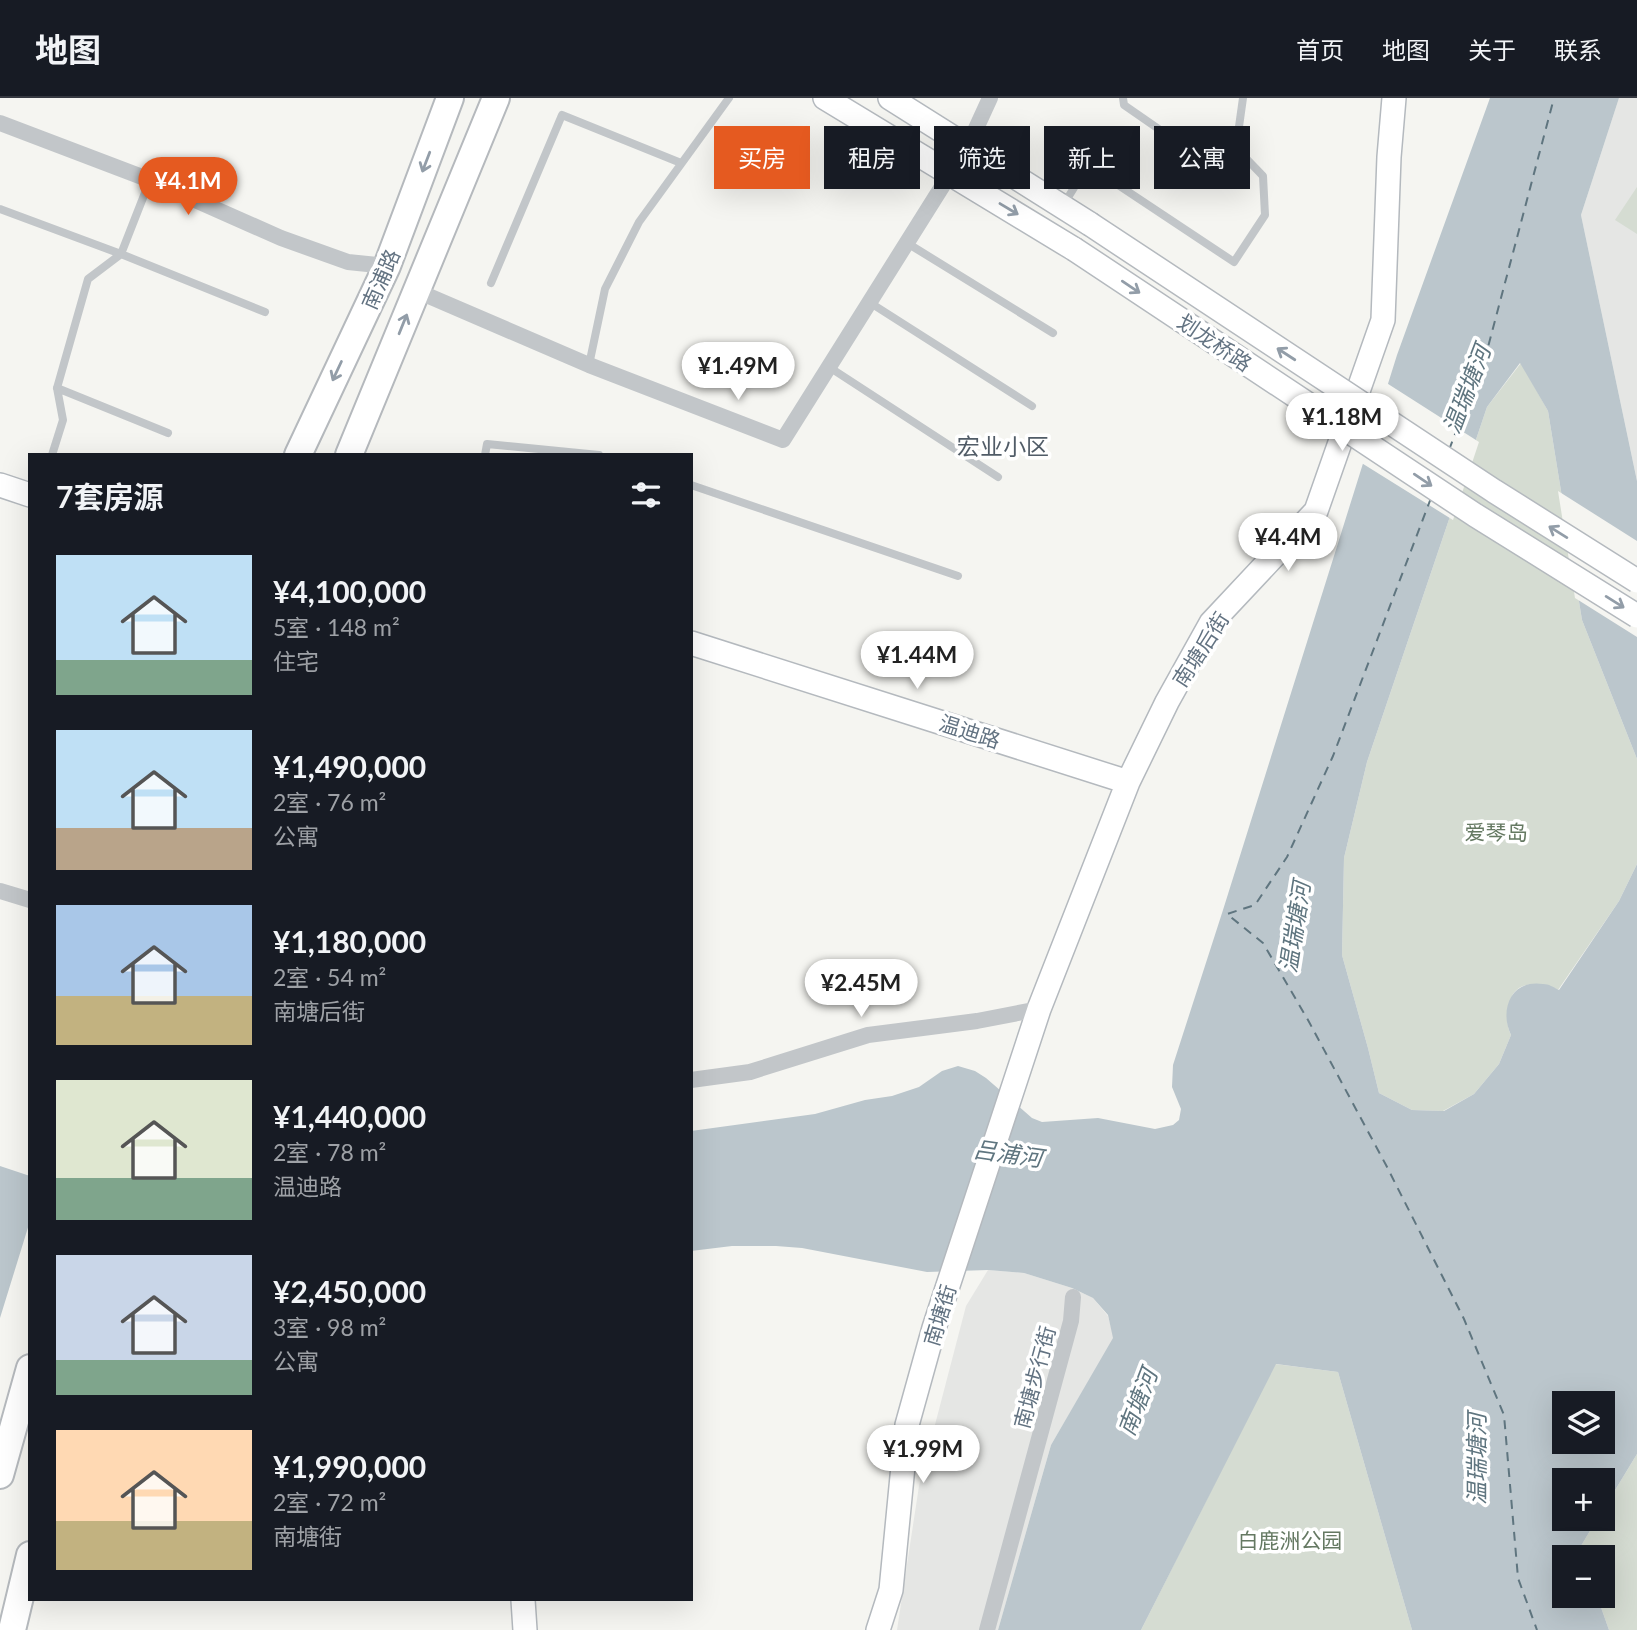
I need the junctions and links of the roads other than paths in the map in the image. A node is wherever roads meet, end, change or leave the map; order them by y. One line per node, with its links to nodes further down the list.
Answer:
1 (450, 98): 26 (main road, 南浦路, one-way to 26)
2 (496, 98): 28 (main road, 南浦路)
3 (729, 98): 15 (lane)
4 (825, 98): 17 (street, 划龙桥路)
5 (890, 98): 11 (street, 划龙桥路)
6 (990, 98): 12 (street)
7 (1123, 98): 13 (lane)
8 (1244, 98): 14 (lane)
9 (1394, 98): 50 (street, 南塘后街)
10 (0, 123): 18 (street)
11 (936, 126)
12 (977, 126)
13 (1155, 126)
14 (1240, 126)
15 (681, 163): 27 (lane); 32 (lane)
16 (1250, 163): 22 (lane)
17 (934, 164)
18 (150, 180): 25 (lane); 26 (street)
19 (1030, 186): 22 (street, 划龙桥路)
20 (941, 189): 24 (street)
21 (975, 189): 48 (street, 划龙桥路, one-way to 48, bridge)
22 (1062, 207): 47 (street, 划龙桥路, one-way to 22, bridge)
23 (0, 209): 25 (lane)
24 (907, 243): 29 (street); 31 (lane)
25 (121, 254): 30 (lane); 34 (lane)
26 (387, 266): 38 (main road, 南浦路, one-way to 38)
27 (491, 283)
28 (417, 291): 32 (street); 39 (main road, 南浦路, one-way to 28)
29 (869, 302): 33 (street); 35 (lane)
30 (265, 312)
31 (1053, 333)
32 (589, 365): 33 (street)
33 (829, 367): 42 (lane)
34 (57, 388): 36 (lane); 37 (lane)
35 (1032, 406)
36 (168, 433)
37 (53, 453)
38 (299, 453)
39 (350, 453)
40 (485, 453): 41 (lane)
41 (579, 453)
42 (998, 477)
43 (0, 485): 45 (street)
44 (693, 486): 46 (lane)
45 (28, 494)
46 (958, 576)
47 (1637, 581)
48 (1637, 616)
49 (693, 644): 50 (street, 温迪路)
50 (1128, 782): 53 (street, 南塘后街)
51 (0, 891): 52 (street)
52 (28, 899)
53 (1039, 1009): 54 (street); 62 (street, 南塘街)
54 (693, 1080)
55 (1073, 1297): 63 (street, 南塘步行街)
56 (28, 1375): 57 (main road)
57 (0, 1475)
58 (28, 1563): 60 (main road)
59 (523, 1601): 61 (street)
60 (12, 1630)
61 (526, 1630)
62 (878, 1630)
63 (987, 1630)

